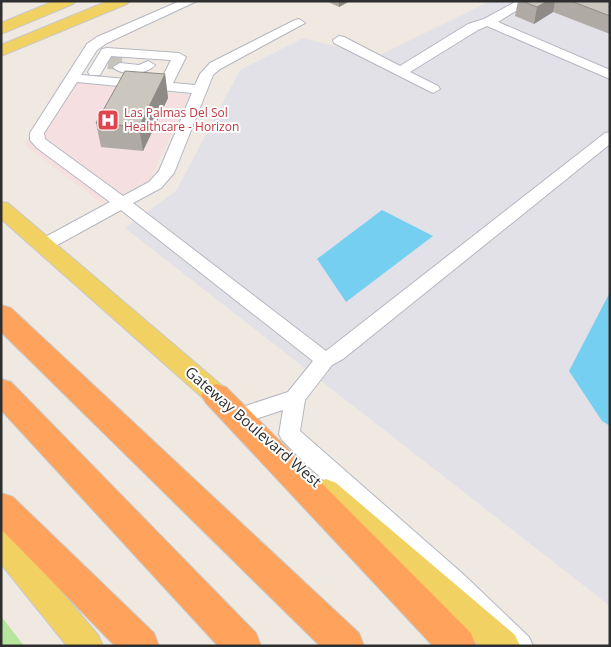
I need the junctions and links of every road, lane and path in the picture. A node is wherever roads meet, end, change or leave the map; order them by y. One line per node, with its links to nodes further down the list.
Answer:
1 (68, 1): 7 (main road)
2 (122, 1): 9 (main road)
3 (191, 1): 10 (lane)
4 (526, 1): 5 (lane)
5 (488, 22): 13 (lane); 14 (lane)
6 (299, 23): 18 (lane)
7 (1, 28)
8 (339, 40): 13 (lane)
9 (1, 51)
10 (84, 60): 11 (lane); 15 (lane)
11 (109, 63): 12 (lane); 12 (lane)
12 (174, 68): 16 (lane)
13 (400, 72): 17 (lane)
14 (610, 75)
15 (72, 78): 16 (lane); 20 (lane)
16 (165, 86): 18 (lane)
17 (433, 89)
18 (201, 90): 20 (lane)
19 (610, 136): 24 (lane)
20 (122, 203): 22 (lane); 24 (lane)
21 (1, 208): 22 (main road, Gateway Boulevard West)
22 (44, 245): 26 (main road, Gateway Boulevard West)
23 (1, 315): 34 (highway)
24 (325, 360): 27 (lane)
25 (1, 390): 33 (highway)
26 (216, 394): 28 (main road, Gateway Boulevard West); 35 (highway)
27 (295, 398): 28 (lane); 37 (lane)
28 (240, 416): 36 (main road, Gateway Boulevard West)
29 (1, 507): 32 (highway)
30 (1, 541): 31 (main road)
31 (87, 646)
32 (141, 646)
33 (243, 646)
34 (346, 646)
35 (458, 646)
36 (504, 646)
37 (520, 646)

